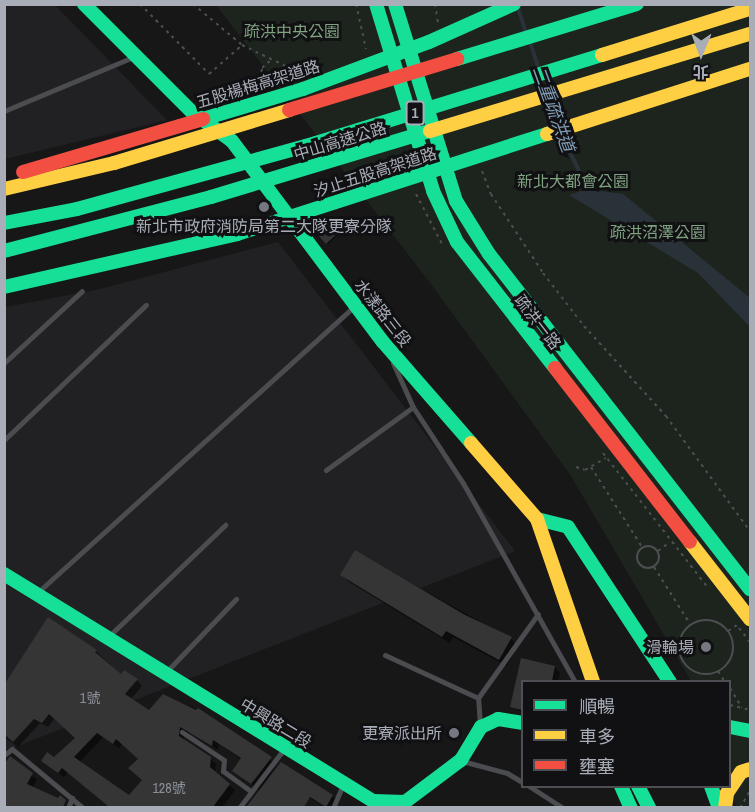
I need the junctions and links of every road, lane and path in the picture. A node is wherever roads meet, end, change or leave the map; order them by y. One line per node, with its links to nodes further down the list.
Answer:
1 (84, 4): 15 (main road, 水漾路三段)
2 (140, 4): 13 (path)
3 (194, 4): 13 (path)
4 (356, 4): 14 (path)
5 (376, 4): 52 (main road, 疏洪一路)
6 (395, 4): 48 (main road, 疏洪一路)
7 (435, 4): 11 (path)
8 (514, 4): 24 (main road, 五股楊梅高架道路)
9 (637, 4): 25 (main road, 1)
10 (750, 9): 26 (main road, 中山高速公路 / 1)
11 (441, 33)
12 (750, 34): 27 (main road, 中山高速公路 / 1)
13 (242, 45): 16 (path)
14 (357, 55)
15 (134, 56): 21 (lane); 31 (main road, 水漾路三段)
16 (272, 59): 18 (path); 20 (path)
17 (750, 69): 22 (main road, 汐止五股高架道路)
18 (310, 71)
19 (750, 79): 22 (main road)
20 (264, 92)
21 (4, 111)
22 (620, 111): 28 (main road, 汐止五股高架道路)
23 (479, 162): 42 (path)
24 (4, 178)
25 (4, 189)
26 (4, 223)
27 (4, 251)
28 (4, 287)
29 (82, 291): 33 (lane)
30 (146, 305): 35 (lane)
31 (355, 305): 32 (main road, 水漾路三段); 49 (lane)
32 (383, 342): 34 (lane); 40 (main road, 水漾路三段)
33 (4, 363)
34 (413, 406): 39 (lane); 51 (lane)
35 (4, 440)
36 (606, 458): 38 (path)
37 (576, 467): 38 (path)
38 (591, 467): 44 (path)
39 (326, 470)
40 (537, 519): 61 (main road, 水漾路三段); 62 (main road)
41 (225, 525): 56 (lane)
42 (750, 531)
43 (671, 542): 45 (path)
44 (642, 547): 45 (path); 46 (path)
45 (658, 551): 46 (path)
46 (654, 567): 53 (path)
47 (4, 574): 49 (main road, 中興路二段)
48 (750, 589)
49 (34, 595): 56 (main road, 中興路二段)
50 (236, 599): 59 (lane)
51 (538, 614): 60 (lane); 65 (lane)
52 (750, 619)
53 (690, 624): 55 (path); 58 (path)
54 (737, 625): 55 (path)
55 (728, 631): 58 (path)
56 (106, 639): 59 (main road, 中興路二段)
57 (386, 655): 65 (lane)
58 (718, 671): 63 (path)
59 (164, 674): 74 (main road, 中興路二段)
60 (574, 680)
61 (593, 680)
62 (669, 680)
63 (724, 680)
64 (731, 691): 67 (path)
65 (478, 698): 70 (lane)
66 (731, 705): 67 (path)
67 (742, 708): 68 (path)
68 (750, 710)
69 (521, 723): 70 (main road)
70 (481, 726): 76 (main road, 中興路二段)
71 (731, 727): 72 (main road)
72 (750, 731)
73 (182, 732): 86 (lane)
74 (285, 748): 79 (main road, 中興路二段); 86 (lane)
75 (4, 755): 88 (lane)
76 (461, 760): 78 (lane); 79 (main road, 中興路二段)
77 (750, 769): 80 (main road)
78 (521, 781)
79 (344, 784): 92 (lane)
80 (731, 787)
81 (532, 788): 93 (lane)
82 (622, 788): 94 (main road)
83 (639, 788): 95 (main road)
84 (712, 788): 96 (main road)
85 (730, 788): 97 (main road)
86 (251, 791): 91 (lane)
87 (750, 791): 98 (path)
88 (72, 798): 89 (lane); 90 (lane)
89 (68, 807)
90 (83, 807)
91 (238, 807)
92 (333, 807)
93 (563, 807)
94 (631, 807)
95 (649, 807)
96 (718, 807)
97 (725, 807)
98 (740, 807)

